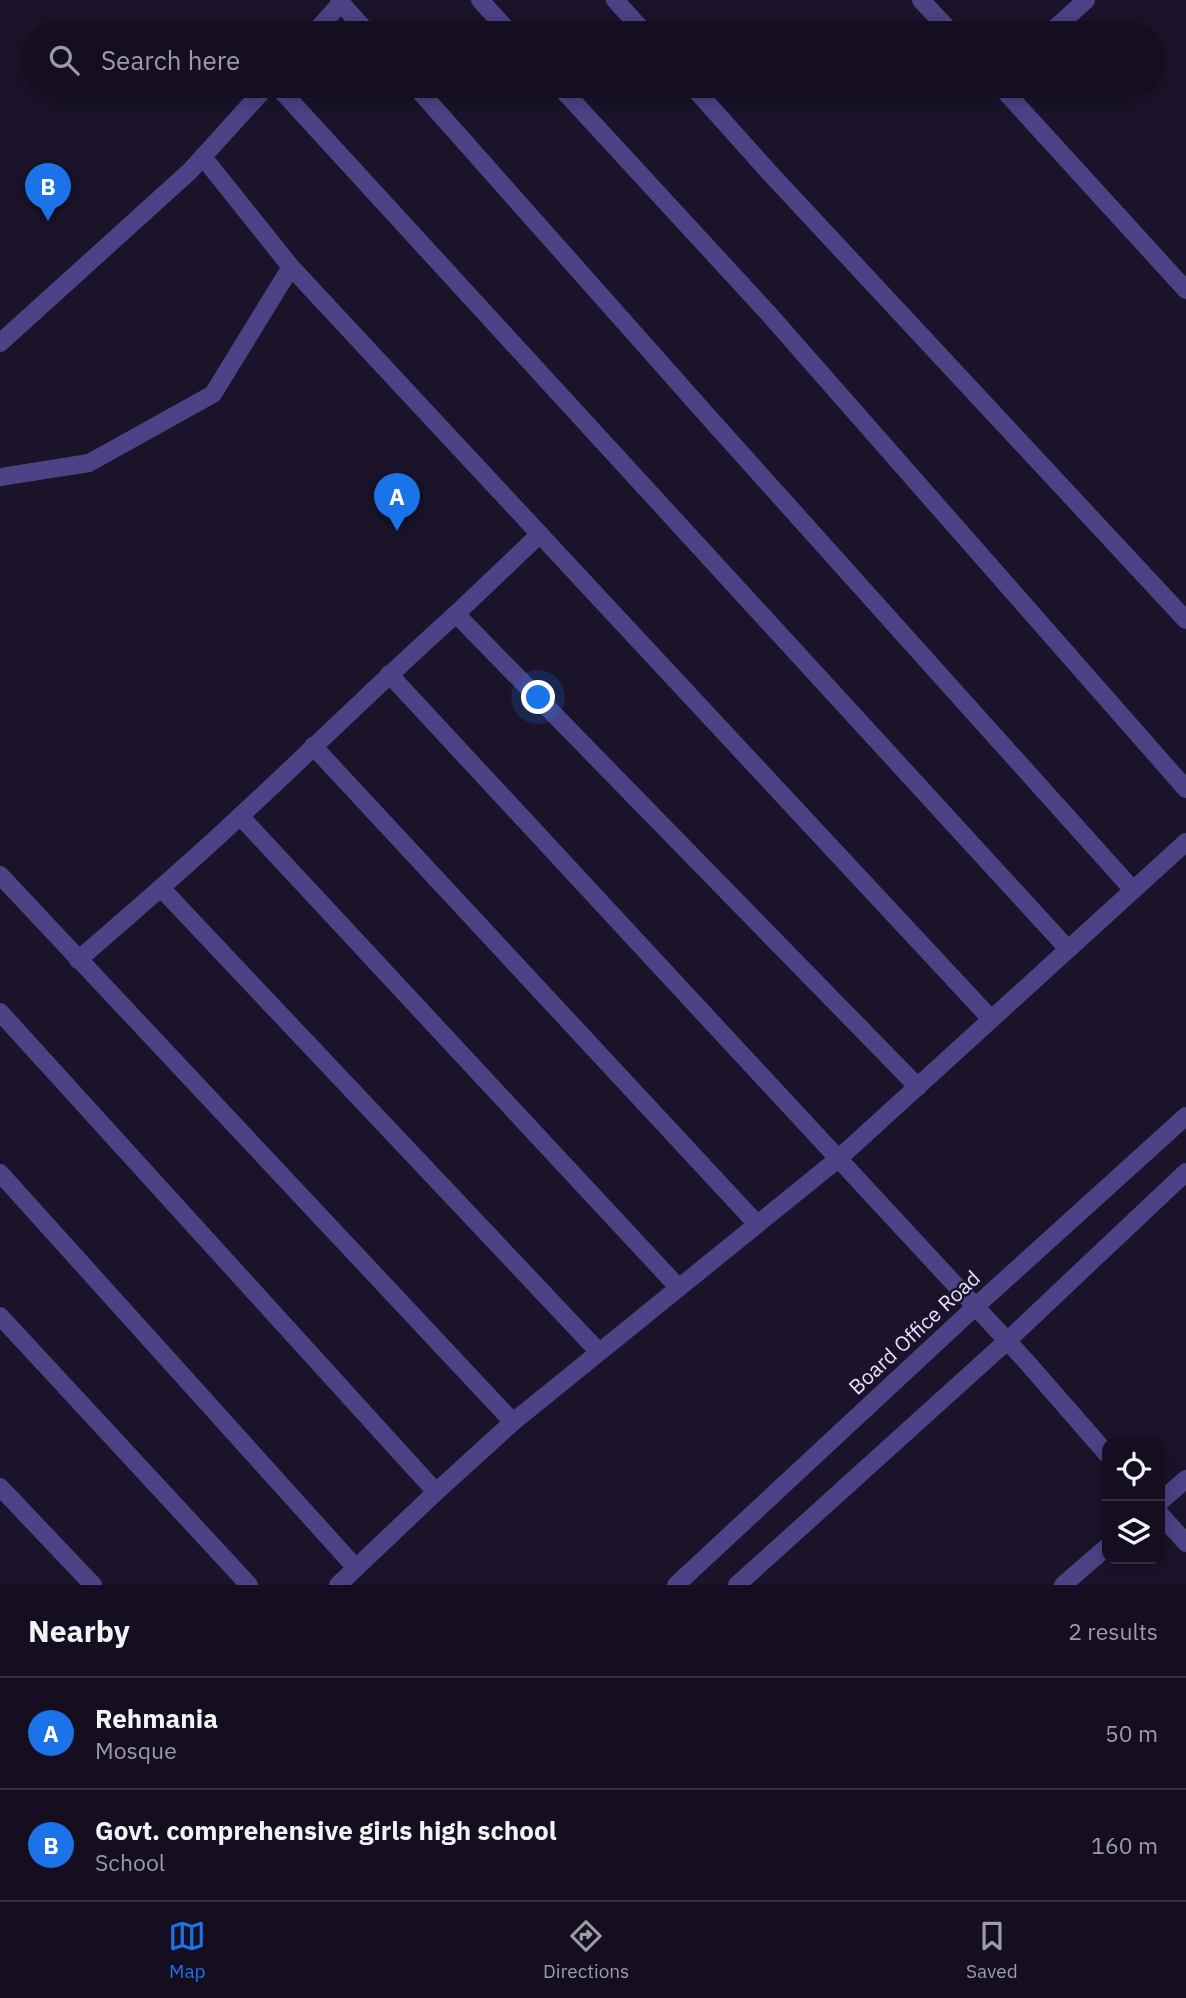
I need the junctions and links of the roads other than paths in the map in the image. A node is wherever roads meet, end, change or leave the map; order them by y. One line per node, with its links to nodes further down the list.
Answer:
1 (480, 0): 8 (street)
2 (615, 0): 9 (street)
3 (922, 0): 10 (street)
4 (1086, 0): 11 (street)
5 (340, 1): 6 (street); 7 (street)
6 (324, 21)
7 (358, 21)
8 (499, 21)
9 (634, 21)
10 (941, 21)
11 (1063, 21)
12 (256, 98): 18 (street)
13 (288, 98): 34 (street)
14 (426, 98): 33 (street)
15 (570, 98): 28 (street)
16 (703, 98): 25 (street)
17 (1011, 98): 20 (street)
18 (203, 156): 19 (street); 21 (street)
19 (291, 267): 22 (street); 23 (street)
20 (1186, 290)
21 (0, 343)
22 (0, 477)
23 (540, 534): 24 (street); 37 (street)
24 (456, 614): 26 (street); 38 (street)
25 (1186, 620)
26 (389, 674): 27 (street); 40 (street)
27 (313, 746): 29 (street); 43 (street)
28 (1186, 789)
29 (240, 816): 32 (street); 44 (street)
30 (1186, 842): 33 (street)
31 (0, 875): 35 (street)
32 (161, 888): 35 (street); 48 (street)
33 (1133, 890): 34 (street)
34 (1068, 949): 37 (street)
35 (78, 960): 49 (street)
36 (0, 1012): 53 (street)
37 (992, 1019): 38 (street)
38 (918, 1087): 40 (street)
39 (1186, 1116): 45 (street, Board Office Road)
40 (838, 1159): 43 (street); 45 (street)
41 (1186, 1172): 47 (street)
42 (0, 1173): 58 (street)
43 (757, 1224): 44 (street)
44 (678, 1287): 48 (street)
45 (975, 1307): 47 (street); 63 (street, Board Office Road)
46 (0, 1317): 61 (street)
47 (1007, 1341): 50 (street); 64 (street)
48 (599, 1352): 49 (street)
49 (513, 1422): 53 (street)
50 (1102, 1448)
51 (1186, 1479): 54 (street)
52 (0, 1487): 60 (street)
53 (436, 1492): 58 (street)
54 (1161, 1501)
55 (1165, 1519): 56 (street)
56 (1186, 1542)
57 (1102, 1552): 59 (street)
58 (356, 1568): 62 (street)
59 (1072, 1582)
60 (93, 1585)
61 (249, 1585)
62 (338, 1585)
63 (676, 1585)
64 (737, 1585)

